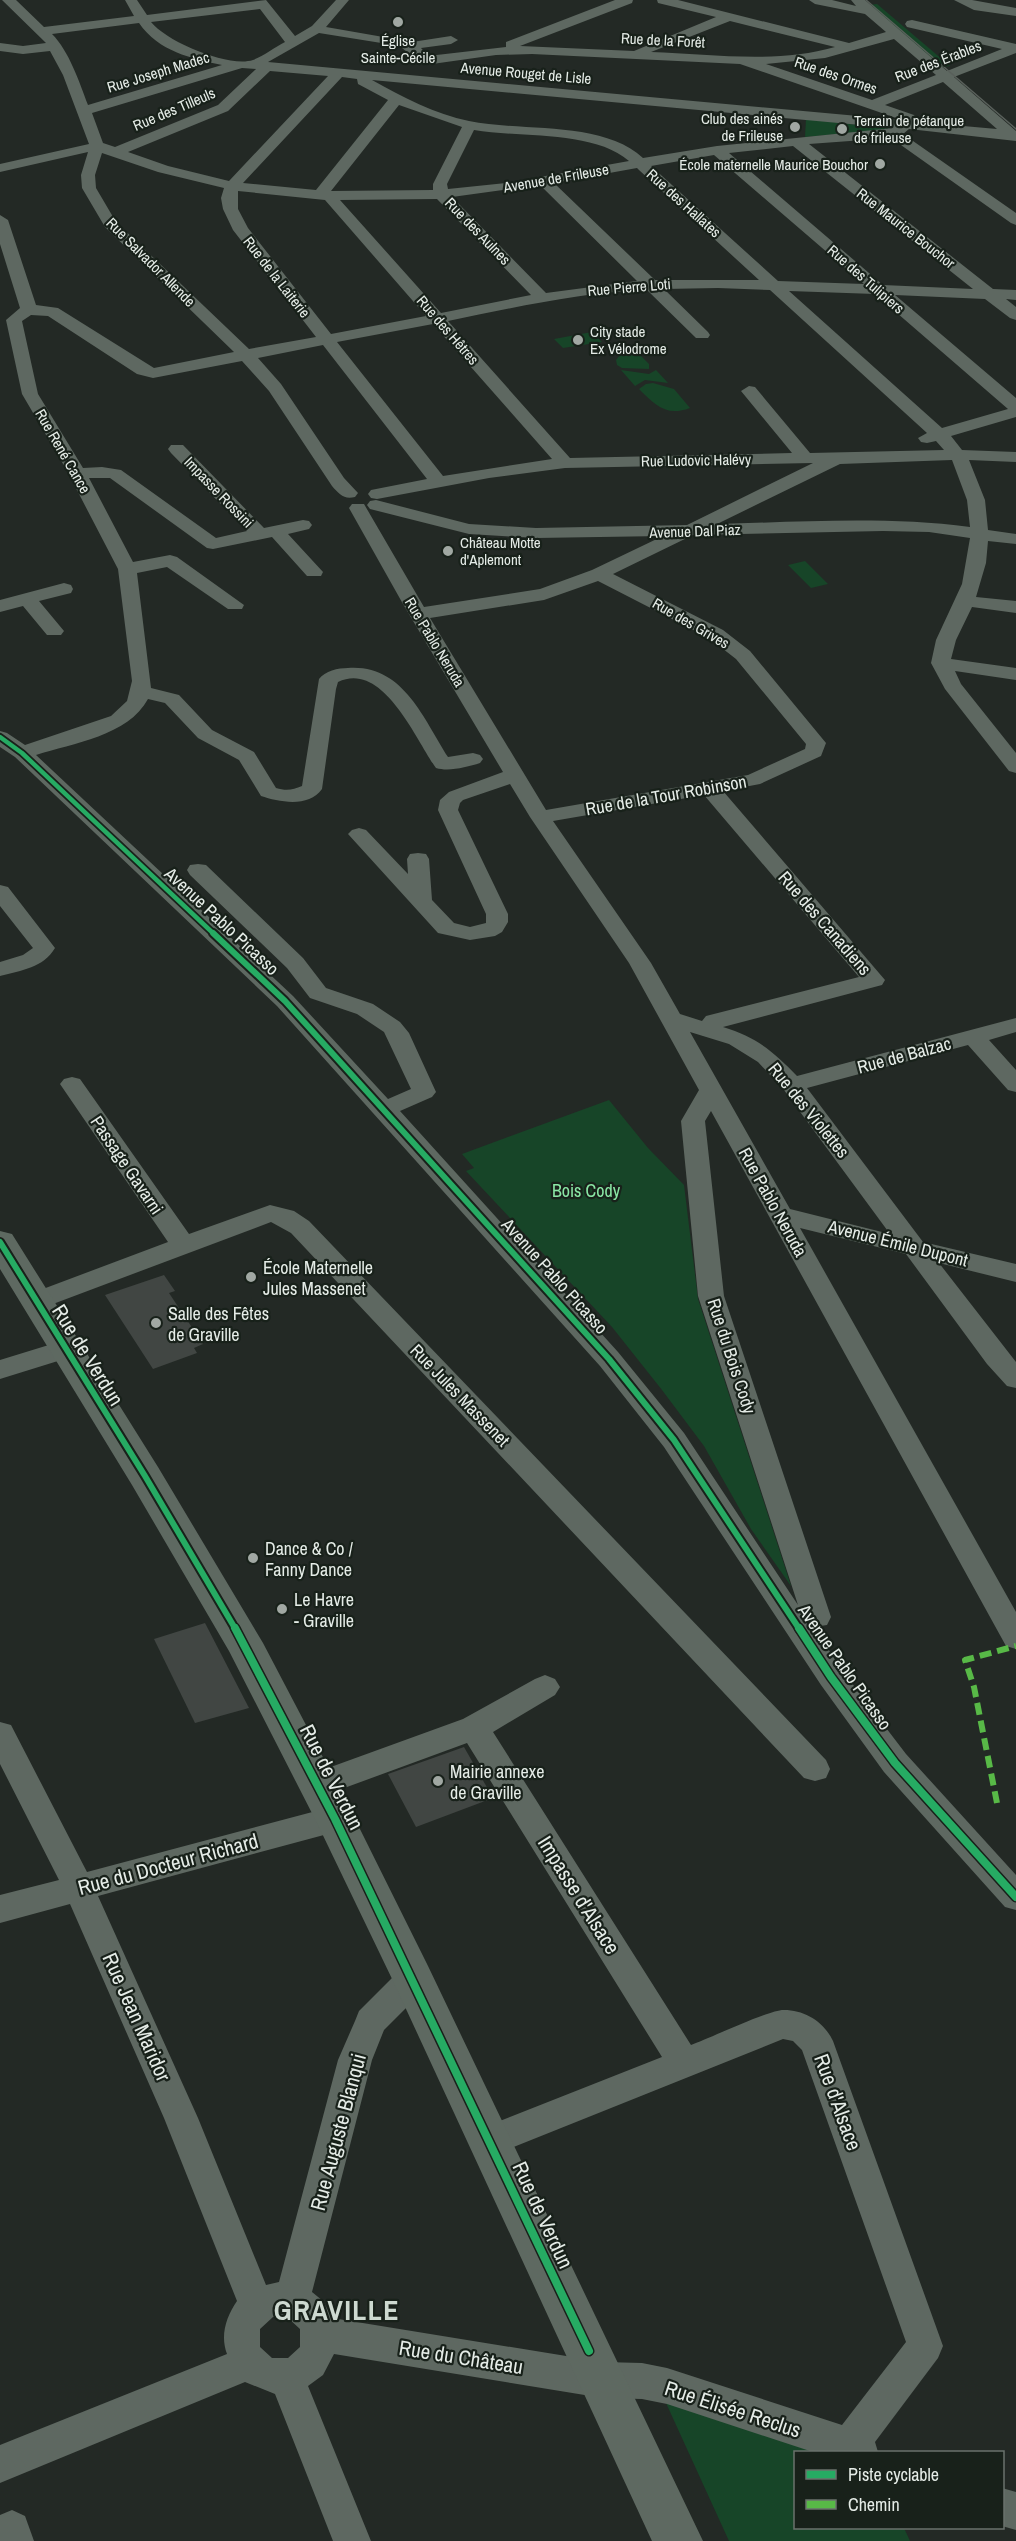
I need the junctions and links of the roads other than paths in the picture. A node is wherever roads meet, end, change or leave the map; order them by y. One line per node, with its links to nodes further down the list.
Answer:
1 (29, 0): 8 (street)
2 (131, 0): 15 (street, Avenue Rouget de Lisle)
3 (343, 0): 16 (street, Rue Joseph Madec)
4 (627, 0): 25 (street)
5 (663, 0): 13 (street)
6 (815, 0): 11 (street)
7 (857, 0): 11 (street)
8 (9, 1): 17 (street)
9 (262, 3): 15 (street); 19 (street)
10 (955, 5): 12 (street)
11 (868, 10): 18 (street)
12 (1016, 12)
13 (728, 17): 23 (street); 26 (street)
14 (931, 17): 24 (street)
15 (143, 19): 17 (street); 29 (street, Avenue Rouget de Lisle)
16 (317, 29): 19 (street, Rue Joseph Madec); 21 (street)
17 (41, 31): 20 (street)
18 (897, 35): 23 (street, Rue de la Forêt); 32 (street)
19 (294, 44): 29 (street, Rue Joseph Madec)
20 (55, 46): 22 (street); 36 (street)
21 (410, 46): 25 (street); 28 (street)
22 (0, 47)
23 (851, 47): 27 (street, Rue de la Forêt)
24 (1015, 48): 32 (street, Rue des Érables)
25 (496, 51): 26 (street, Rue de la Forêt); 28 (street, Rue de la Forêt)
26 (632, 55): 27 (street, Rue de la Forêt)
27 (742, 60): 35 (street, Rue des Ormes)
28 (425, 61): 33 (street)
29 (254, 65): 30 (street, Avenue Rouget de Lisle); 36 (street, Rue Joseph Madec); 43 (street, Rue des Tilleuls)
30 (339, 74): 31 (street, Avenue Rouget de Lisle); 47 (street)
31 (365, 76): 33 (street, Avenue Rouget de Lisle); 34 (street, Rue des Hallates)
32 (945, 77): 35 (street, Rue des Érables); 39 (street)
33 (406, 79): 38 (street, Avenue Rouget de Lisle)
34 (397, 98): 37 (street, Rue des Hallates); 49 (street)
35 (873, 105): 38 (street, Rue des Ormes)
36 (84, 111): 41 (street)
37 (470, 125): 44 (street, Rue des Hallates); 48 (street, Rue des Aulnes)
38 (900, 130): 39 (street, Avenue de Frileuse); 40 (street, Avenue de Frileuse); 51 (street)
39 (1015, 136)
40 (796, 141): 42 (street, Avenue de Frileuse); 56 (street, Rue Maurice Bouchor)
41 (97, 146): 43 (street, Avenue de Frileuse); 45 (street); 64 (street, Rue Salvador Allende)
42 (717, 150): 44 (street, Avenue de Frileuse); 55 (street, Rue des Tulipiers)
43 (116, 152): 47 (street, Avenue de Frileuse)
44 (640, 163): 46 (street, Avenue de Frileuse); 53 (street, Rue des Hallates)
45 (0, 168)
46 (544, 181): 48 (street, Avenue de Frileuse); 52 (street)
47 (232, 186): 49 (street, Avenue de Frileuse); 63 (street, Rue de la Laiterie)
48 (441, 194): 49 (street, Avenue de Frileuse); 58 (street, Rue des Aulnes)
49 (326, 196): 61 (street, Rue des Hêtres)
50 (0, 220): 59 (street)
51 (1016, 220)
52 (651, 284): 53 (street, Rue Pierre Loti); 58 (street, Rue Pierre Loti); 62 (street)
53 (774, 285): 55 (street, Rue Pierre Loti); 68 (street, Rue des Hallates)
54 (3, 286): 59 (street)
55 (878, 290): 56 (street, Rue Pierre Loti); 66 (street, Rue des Tulipiers)
56 (989, 294): 57 (street, Rue Pierre Loti); 60 (street, Rue Maurice Bouchor)
57 (1016, 295)
58 (542, 298): 61 (street, Rue Pierre Loti)
59 (28, 311): 64 (street); 75 (street, Rue René Cance)
60 (1016, 315)
61 (438, 319): 63 (street, Rue Pierre Loti); 74 (street, Rue des Hêtres)
62 (702, 334)
63 (328, 340): 64 (street, Rue Pierre Loti); 76 (street, Rue de la Laiterie)
64 (247, 356): 77 (street, Rue Pablo Neruda)
65 (749, 391): 72 (street)
66 (1016, 407)
67 (1016, 412): 68 (street)
68 (948, 444): 70 (street, Rue Ludovic Halévy); 70 (street); 71 (street, Rue Ludovic Halévy); 81 (street)
69 (177, 449): 80 (street, Impasse Rossini)
70 (907, 450): 73 (street, Rue Ludovic Halévy)
71 (1016, 457)
72 (806, 458): 73 (street, Rue Ludovic Halévy); 74 (street, Rue Ludovic Halévy)
73 (836, 459): 79 (street)
74 (565, 463): 76 (street, Rue Ludovic Halévy)
75 (78, 474): 80 (street); 83 (street, Rue René Cance)
76 (439, 483): 77 (street, Rue Ludovic Halévy)
77 (365, 500): 79 (street, Avenue Dal Piaz); 92 (street, Rue Pablo Neruda)
78 (303, 525): 80 (street)
79 (688, 531): 81 (street, Avenue Dal Piaz); 85 (street)
80 (268, 533): 84 (street, Impasse Rossini)
81 (980, 533): 82 (street, Avenue Dal Piaz); 88 (street)
82 (1016, 539)
83 (127, 569): 89 (street); 96 (street, Rue René Cance)
84 (314, 572)
85 (600, 574): 92 (street); 98 (street, Rue des Grives)
86 (64, 589): 87 (street)
87 (27, 599): 90 (street); 93 (street)
88 (965, 601): 91 (street); 94 (street)
89 (235, 605)
90 (0, 606)
91 (1016, 607)
92 (418, 614): 102 (street, Rue Pablo Neruda)
93 (54, 631)
94 (941, 663): 95 (street); 101 (street)
95 (1016, 674)
96 (142, 692): 99 (street); 100 (street)
97 (0, 737): 99 (street, Avenue Pablo Picasso)
98 (816, 743): 103 (street, Rue de la Tour Robinson)
99 (22, 753): 119 (street, Avenue Pablo Picasso)
100 (473, 759)
101 (1016, 767)
102 (515, 774): 104 (street, Rue Pablo Neruda); 109 (street)
103 (710, 789): 104 (street, Rue de la Tour Robinson); 113 (street, Rue des Canadiens)
104 (540, 817): 111 (street, Rue Pablo Neruda)
105 (358, 834): 109 (street)
106 (418, 859): 109 (street)
107 (198, 870): 119 (street)
108 (0, 892): 110 (street)
109 (421, 902)
110 (0, 969)
111 (671, 1019): 113 (street, Rue des Violettes); 118 (street, Rue Pablo Neruda)
112 (1016, 1025): 114 (street, Rue de Balzac)
113 (710, 1029): 117 (street, Rue des Violettes)
114 (974, 1037): 116 (street); 117 (street, Rue de Balzac)
115 (72, 1084): 122 (street, Passage Gavarni)
116 (1016, 1085)
117 (792, 1086): 123 (street, Rue des Violettes)
118 (710, 1091): 120 (street, Rue Pablo Neruda); 129 (street, Rue du Bois Cody)
119 (385, 1109): 138 (street, Avenue Pablo Picasso)
120 (780, 1215): 123 (street, Avenue Émile Dupont); 130 (street, Rue Pablo Neruda)
121 (0, 1242): 125 (main road, Rue de Verdun)
122 (183, 1245): 125 (street, Rue Jules Massenet); 134 (street, Rue Jules Massenet)
123 (914, 1246): 124 (street, Avenue Émile Dupont); 128 (street, Rue des Violettes)
124 (1016, 1273)
125 (36, 1301): 126 (main road, Rue de Verdun)
126 (65, 1349): 127 (street); 135 (main road, Rue de Verdun)
127 (0, 1370)
128 (1016, 1379)
129 (817, 1617)
130 (1016, 1638)
131 (544, 1686): 132 (street)
132 (474, 1728): 135 (street); 141 (street, Impasse d'Alsace)
133 (4, 1751): 137 (street, Rue Jean Maridor)
134 (815, 1769)
135 (318, 1785): 136 (main road, Rue de Verdun)
136 (335, 1819): 137 (street, Rue du Docteur Richard); 140 (main road, Rue de Verdun)
137 (80, 1888): 139 (street, Rue du Docteur Richard); 144 (street, Rue Jean Maridor)
138 (1016, 1897)
139 (0, 1909)
140 (413, 1979): 142 (main road, Rue de Verdun); 143 (street, Rue Auguste Blanqui)
141 (684, 2062): 142 (street, Rue d'Alsace); 149 (street, Rue d'Alsace)
142 (489, 2140): 148 (main road, Rue de Verdun)
143 (292, 2301): 144 (street); 145 (street)
144 (258, 2308): 146 (street)
145 (320, 2334): 147 (street); 148 (street, Rue du Château)
146 (249, 2363): 147 (street); 150 (street)
147 (286, 2376): 151 (street)
148 (603, 2380): 149 (street, Rue Élisée Reclus); 152 (main road, Rue de Verdun)
149 (855, 2449)
150 (0, 2464)
151 (352, 2541)
152 (678, 2541)

